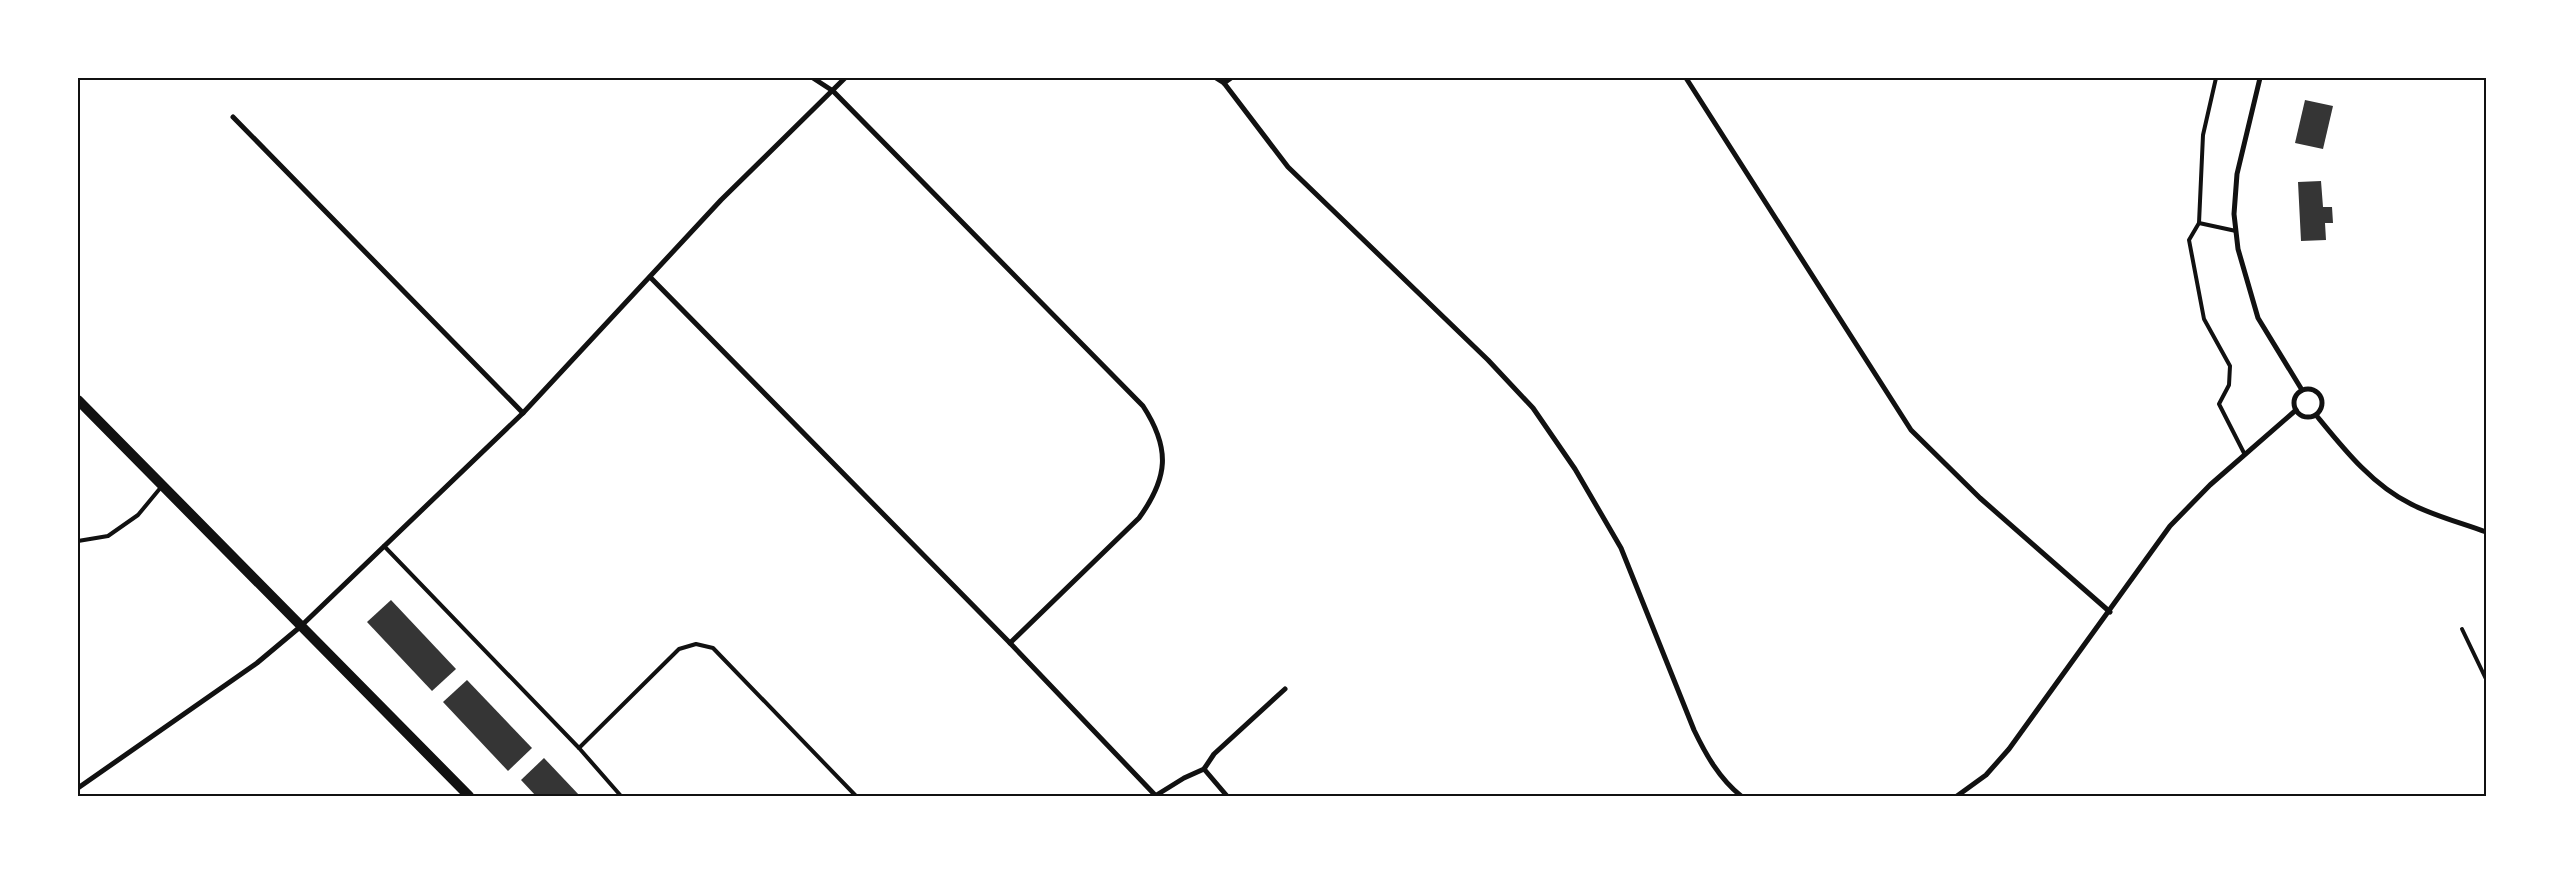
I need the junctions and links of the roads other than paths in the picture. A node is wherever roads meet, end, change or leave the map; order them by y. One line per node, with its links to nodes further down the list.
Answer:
1 (813, 78): 9 (street)
2 (845, 78): 9 (street)
3 (1216, 78): 8 (street)
4 (1231, 78): 8 (street)
5 (1686, 78): 24 (street)
6 (2216, 78): 11 (lane)
7 (2260, 78): 12 (street)
8 (1224, 83): 38 (street)
9 (833, 91): 13 (street); 27 (street)
10 (232, 118): 17 (street)
11 (2199, 224): 12 (lane); 19 (lane)
12 (2236, 231): 14 (street)
13 (650, 277): 17 (street); 27 (street)
14 (2302, 390): 16 (street); 18 (street)
15 (78, 400): 20 (main road)
16 (2296, 410): 18 (street); 19 (street)
17 (522, 413): 23 (street)
18 (2316, 415): 21 (street)
19 (2244, 453): 24 (street)
20 (162, 486): 22 (lane); 25 (main road)
21 (2486, 532)
22 (78, 540)
23 (384, 546): 25 (street); 30 (lane)
24 (2110, 612): 39 (street)
25 (300, 627): 32 (street); 33 (main road)
26 (2462, 629): 28 (lane)
27 (1010, 643): 36 (street)
28 (2486, 679)
29 (1285, 689): 31 (street)
30 (578, 748): 34 (lane); 35 (lane)
31 (1204, 769): 36 (street); 37 (street)
32 (78, 788)
33 (469, 796)
34 (621, 796)
35 (856, 796)
36 (1155, 796)
37 (1226, 796)
38 (1740, 796)
39 (1957, 796)

